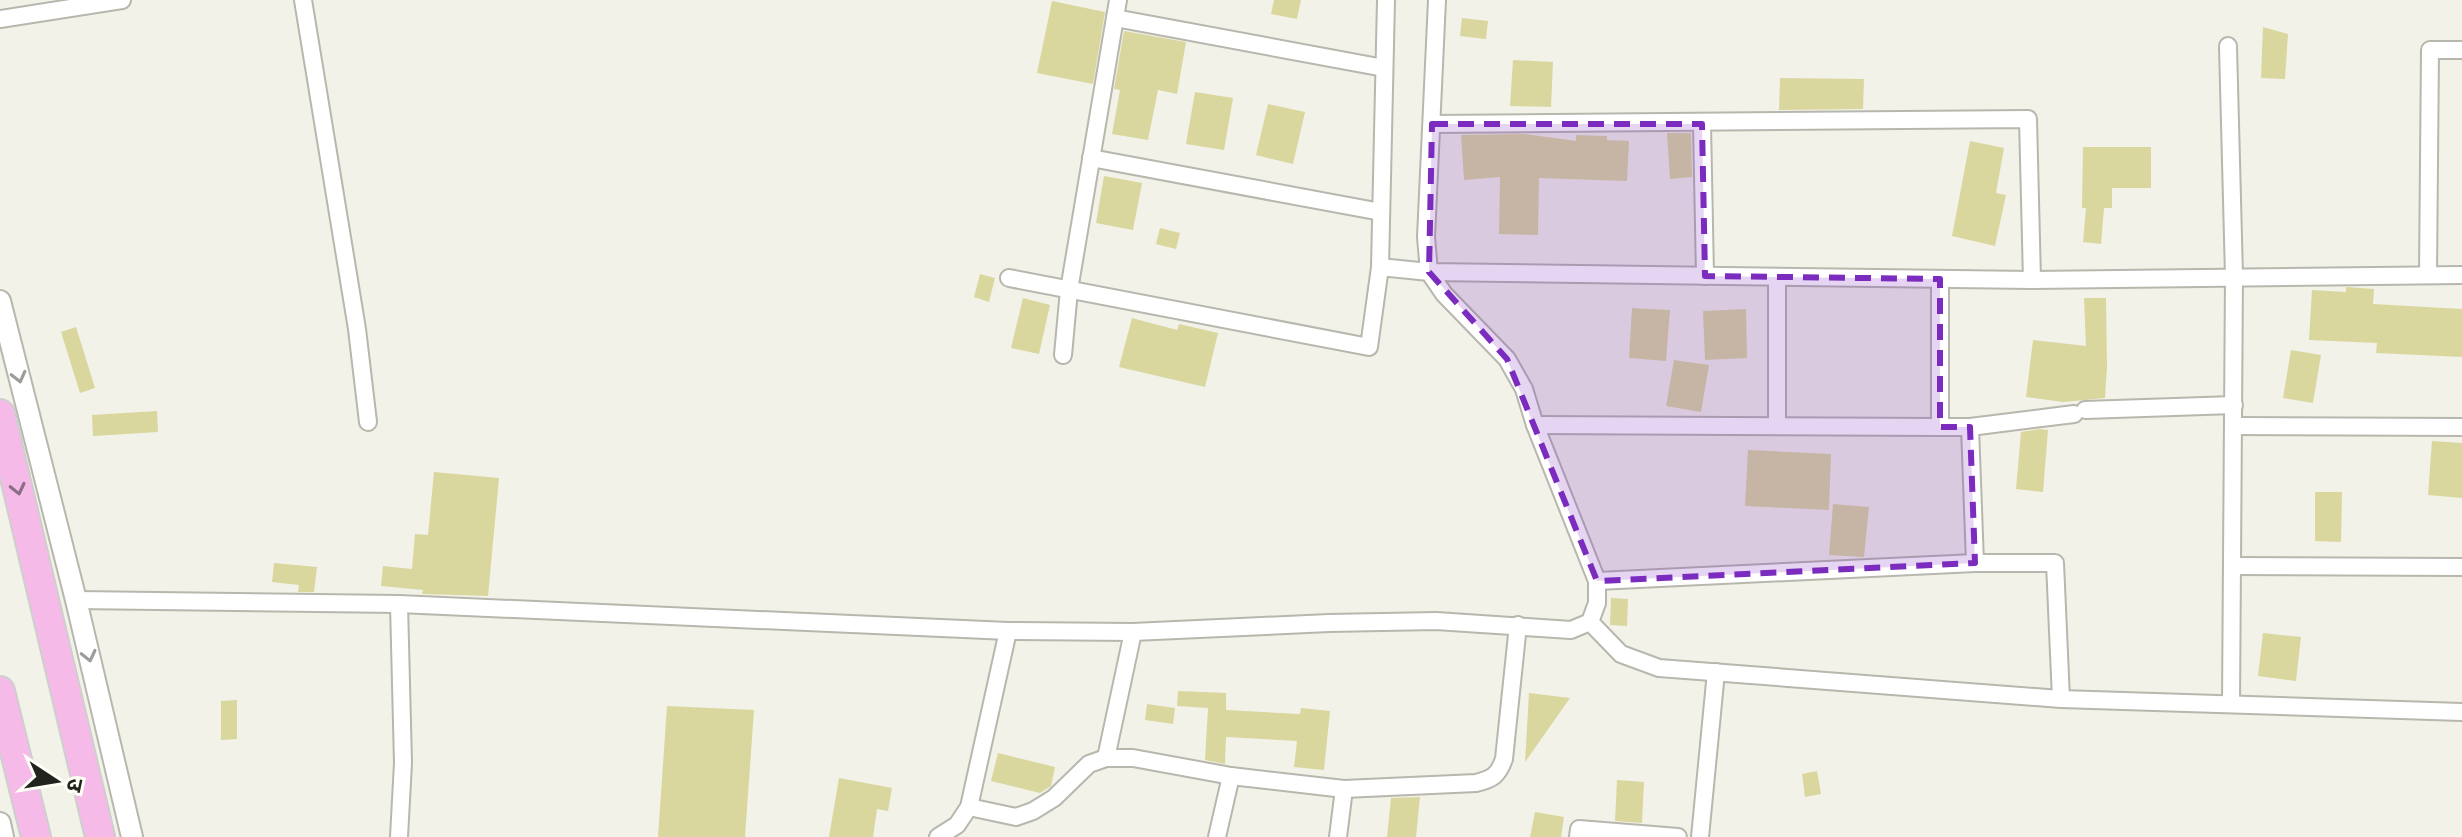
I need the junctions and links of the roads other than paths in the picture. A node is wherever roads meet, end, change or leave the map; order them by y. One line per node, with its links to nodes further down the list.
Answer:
1 (122, 0): 7 (street)
2 (303, 0): 30 (street)
3 (1118, 0): 6 (street)
4 (1386, 0): 10 (street)
5 (1437, 0): 11 (street)
6 (1115, 18): 10 (street); 13 (street)
7 (0, 19)
8 (2228, 46): 20 (street)
9 (2462, 50): 17 (street)
10 (1384, 68): 14 (street)
11 (1432, 124): 12 (street); 16 (street)
12 (1702, 124): 19 (street); 24 (street)
13 (1091, 158): 14 (street); 25 (street)
14 (1381, 212): 15 (street)
15 (1380, 267): 16 (street); 25 (street)
16 (1429, 272): 19 (street); 31 (street)
17 (2428, 275): 18 (street); 20 (street)
18 (2462, 275)
19 (1705, 276): 21 (street)
20 (2234, 276): 24 (street); 28 (street)
21 (1777, 277): 23 (street); 32 (street)
22 (1009, 278): 25 (street)
23 (1940, 279): 24 (street); 34 (street)
24 (2032, 280)
25 (1069, 290): 27 (street)
26 (0, 301): 41 (street, one-way to 41)
27 (1063, 355)
28 (2234, 405): 33 (street); 35 (street)
29 (0, 414): 60 (highway, one-way to 60)
30 (368, 422)
31 (1535, 425): 32 (street); 40 (street)
32 (1777, 426): 34 (street)
33 (2234, 426): 36 (street); 38 (street)
34 (1940, 427): 35 (street)
35 (1970, 427): 37 (street)
36 (2462, 427)
37 (1975, 563): 40 (street); 49 (street)
38 (2233, 566): 39 (street); 50 (street)
39 (2462, 567)
40 (1597, 581): 43 (street)
41 (76, 600): 42 (street); 61 (street, one-way to 61)
42 (399, 604): 45 (street); 62 (street)
43 (1590, 622): 44 (street); 47 (street)
44 (1518, 625): 46 (street); 54 (street)
45 (1008, 631): 46 (street); 55 (street)
46 (1133, 632): 52 (street)
47 (1716, 672): 49 (street); 67 (street)
48 (0, 691): 59 (highway)
49 (2061, 699): 50 (street)
50 (2231, 704): 51 (street)
51 (2462, 712)
52 (1106, 758): 53 (street); 55 (street)
53 (1231, 776): 54 (street); 63 (street)
54 (1344, 789): 64 (street)
55 (969, 807): 57 (street)
56 (0, 823): 58 (street)
57 (941, 836)
58 (3, 837)
59 (36, 837)
60 (100, 837)
61 (132, 837)
62 (399, 837)
63 (1217, 837)
64 (1338, 837)
65 (1578, 837): 66 (street)
66 (1678, 837)
67 (1700, 837)

